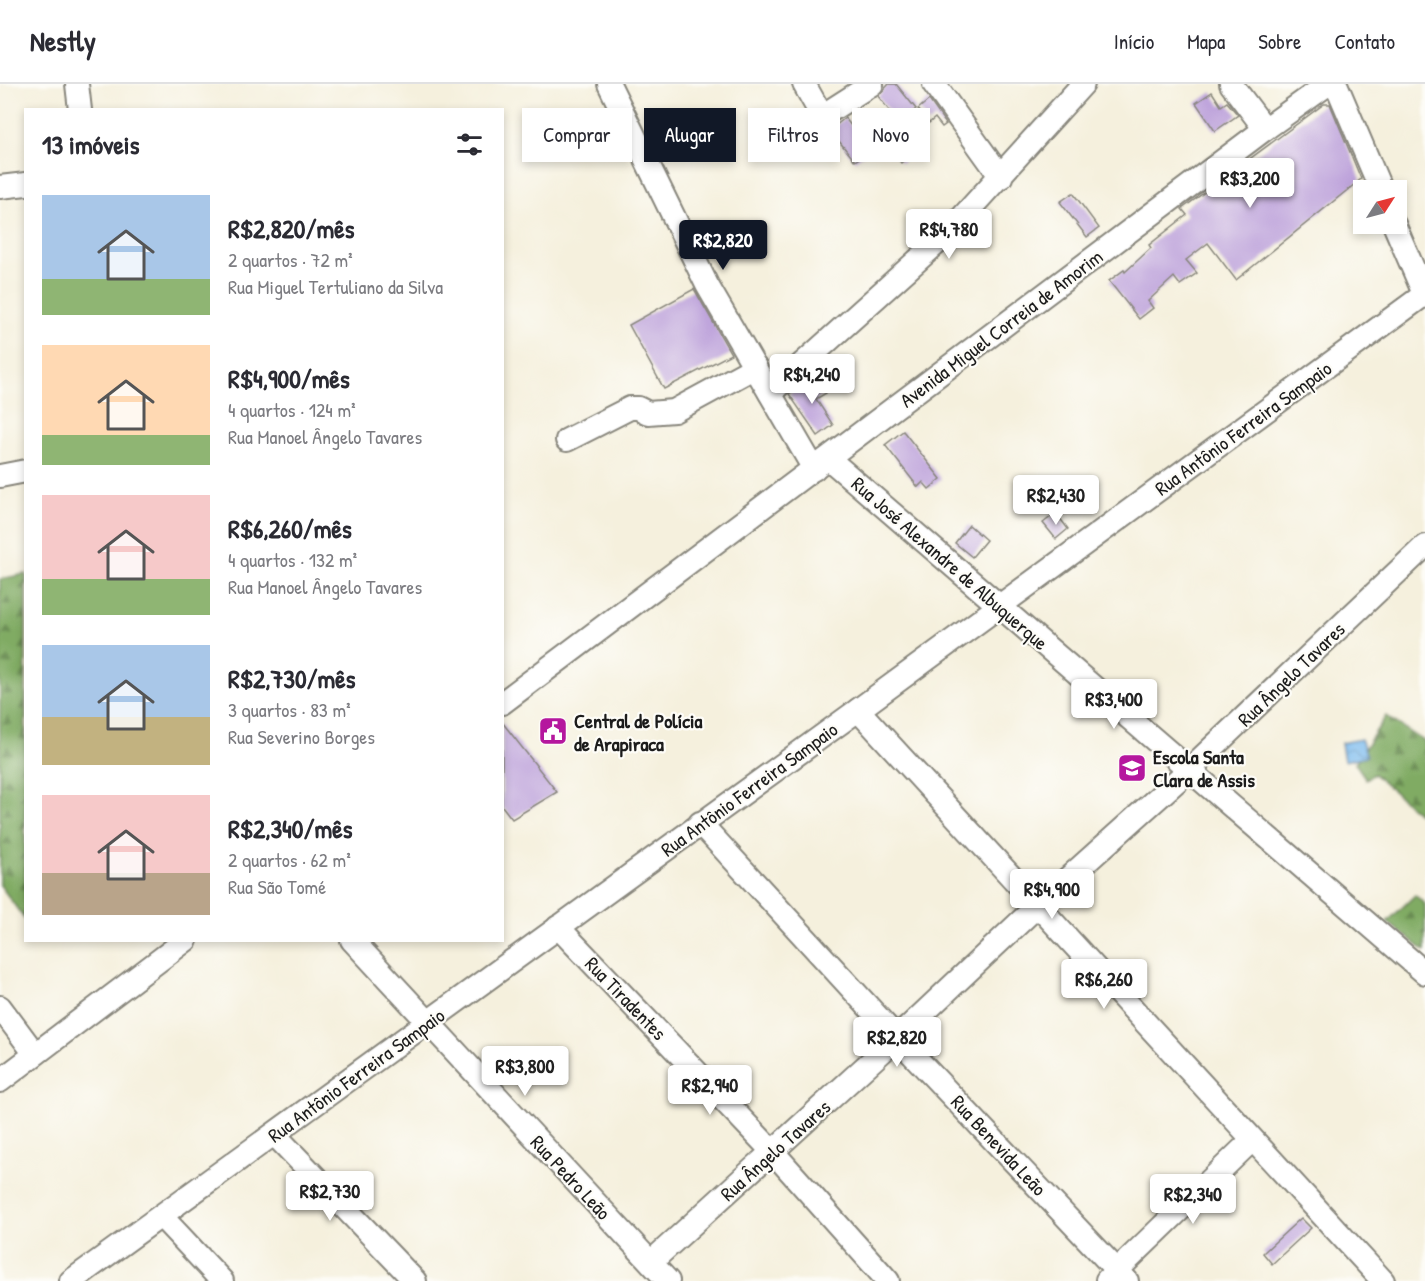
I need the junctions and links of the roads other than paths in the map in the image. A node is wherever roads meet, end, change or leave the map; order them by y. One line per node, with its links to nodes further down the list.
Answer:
1 (77, 84): 10 (street)
2 (609, 84): 20 (street, Rua José Alexandre de Albuquerque)
3 (804, 84): 11 (street)
4 (872, 84): 12 (street)
5 (934, 84): 14 (street)
6 (1083, 84): 14 (street)
7 (1231, 84): 13 (street)
8 (1328, 84): 13 (street, Avenida Miguel Correia de Amorim)
9 (1336, 84): 15 (street)
10 (80, 108)
11 (818, 108)
12 (834, 108)
13 (1265, 129): 23 (street, Avenida Miguel Correia de Amorim)
14 (1001, 177): 21 (street)
15 (1377, 180)
16 (24, 184): 17 (street)
17 (0, 188)
18 (1398, 234): 19 (street)
19 (1425, 295): 27 (street, Rua Antônio Ferreira Sampaio)
20 (755, 367): 21 (street, Rua José Alexandre de Albuquerque); 22 (street)
21 (770, 393): 23 (street, Rua José Alexandre de Albuquerque)
22 (567, 440)
23 (821, 464): 27 (street, Rua José Alexandre de Albuquerque); 28 (street, Avenida Miguel Correia de Amorim)
24 (24, 471): 25 (street)
25 (0, 476)
26 (1425, 546): 30 (street, Rua Ângelo Tavares)
27 (1000, 606): 29 (street, Rua Antônio Ferreira Sampaio); 30 (street, Rua José Alexandre de Albuquerque)
28 (504, 702)
29 (858, 710): 31 (street, Rua Antônio Ferreira Sampaio); 32 (street)
30 (1190, 769): 32 (street, Rua Ângelo Tavares); 36 (street, Rua José Alexandre de Albuquerque)
31 (700, 823): 33 (street, Rua Antônio Ferreira Sampaio); 39 (street, Rua Benevida Leão)
32 (1036, 907): 39 (street, Rua Ângelo Tavares); 43 (street)
33 (558, 927): 38 (street, Rua Antônio Ferreira Sampaio); 44 (street, Rua Tiradentes)
34 (183, 942): 40 (street)
35 (354, 942): 38 (street, Rua Pedro Leão)
36 (1425, 973)
37 (0, 1006): 40 (street)
38 (427, 1023): 42 (street, Rua Antônio Ferreira Sampaio); 46 (street, Rua Pedro Leão)
39 (897, 1038): 44 (street, Rua Ângelo Tavares); 47 (street, Rua Benevida Leão)
40 (35, 1054): 41 (street)
41 (0, 1081)
42 (275, 1135): 45 (street, Rua Antônio Ferreira Sampaio); 50 (street)
43 (1252, 1140): 47 (street); 53 (street)
44 (773, 1152): 46 (street, Rua Ângelo Tavares); 52 (street, Rua Tiradentes)
45 (161, 1216): 48 (street, Rua Antônio Ferreira Sampaio); 49 (street)
46 (651, 1262): 51 (street, Rua Pedro Leão)
47 (1117, 1278)
48 (70, 1281)
49 (222, 1281)
50 (415, 1281)
51 (668, 1281)
52 (888, 1281)
53 (1383, 1281)

